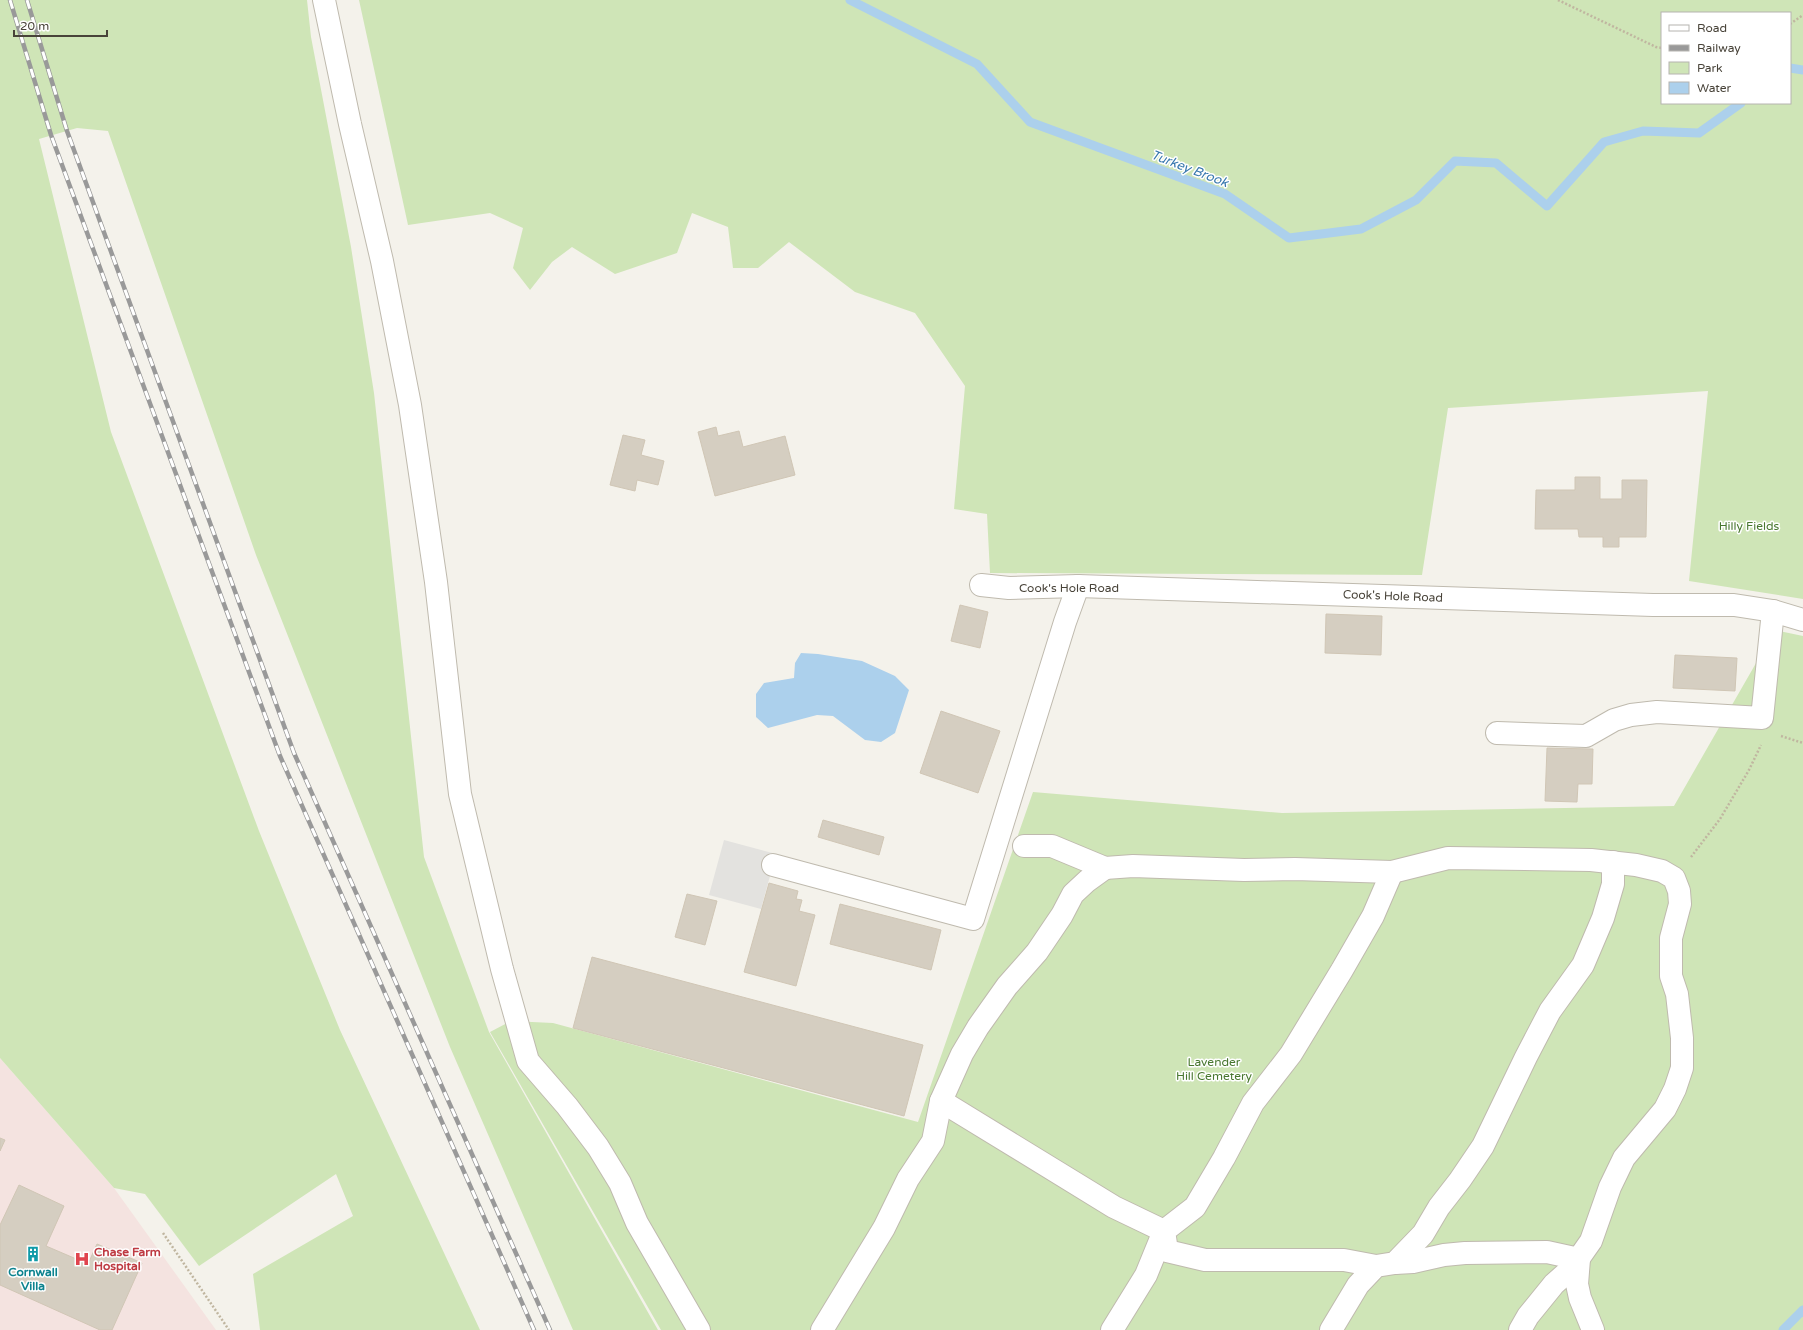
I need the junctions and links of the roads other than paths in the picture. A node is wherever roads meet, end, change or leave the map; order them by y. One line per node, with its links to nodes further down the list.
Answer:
1 (324, 0): 16 (street)
2 (981, 586): 3 (street, Cook's Hole Road)
3 (1078, 586): 4 (street, Cook's Hole Road); 9 (street)
4 (1773, 611): 5 (street, Cook's Hole Road); 6 (street)
5 (1803, 620)
6 (1497, 733)
7 (1024, 846): 10 (street)
8 (1612, 862): 11 (street); 14 (street); 15 (street)
9 (774, 865)
10 (1105, 868): 11 (street); 12 (street)
11 (1392, 872): 13 (street)
12 (941, 1101): 13 (street); 17 (street)
13 (1164, 1231): 15 (street); 18 (street)
14 (1579, 1259): 15 (street); 20 (street); 21 (street)
15 (1386, 1264): 19 (street)
16 (699, 1330)
17 (822, 1330)
18 (1112, 1330)
19 (1332, 1330)
20 (1520, 1330)
21 (1593, 1330)

